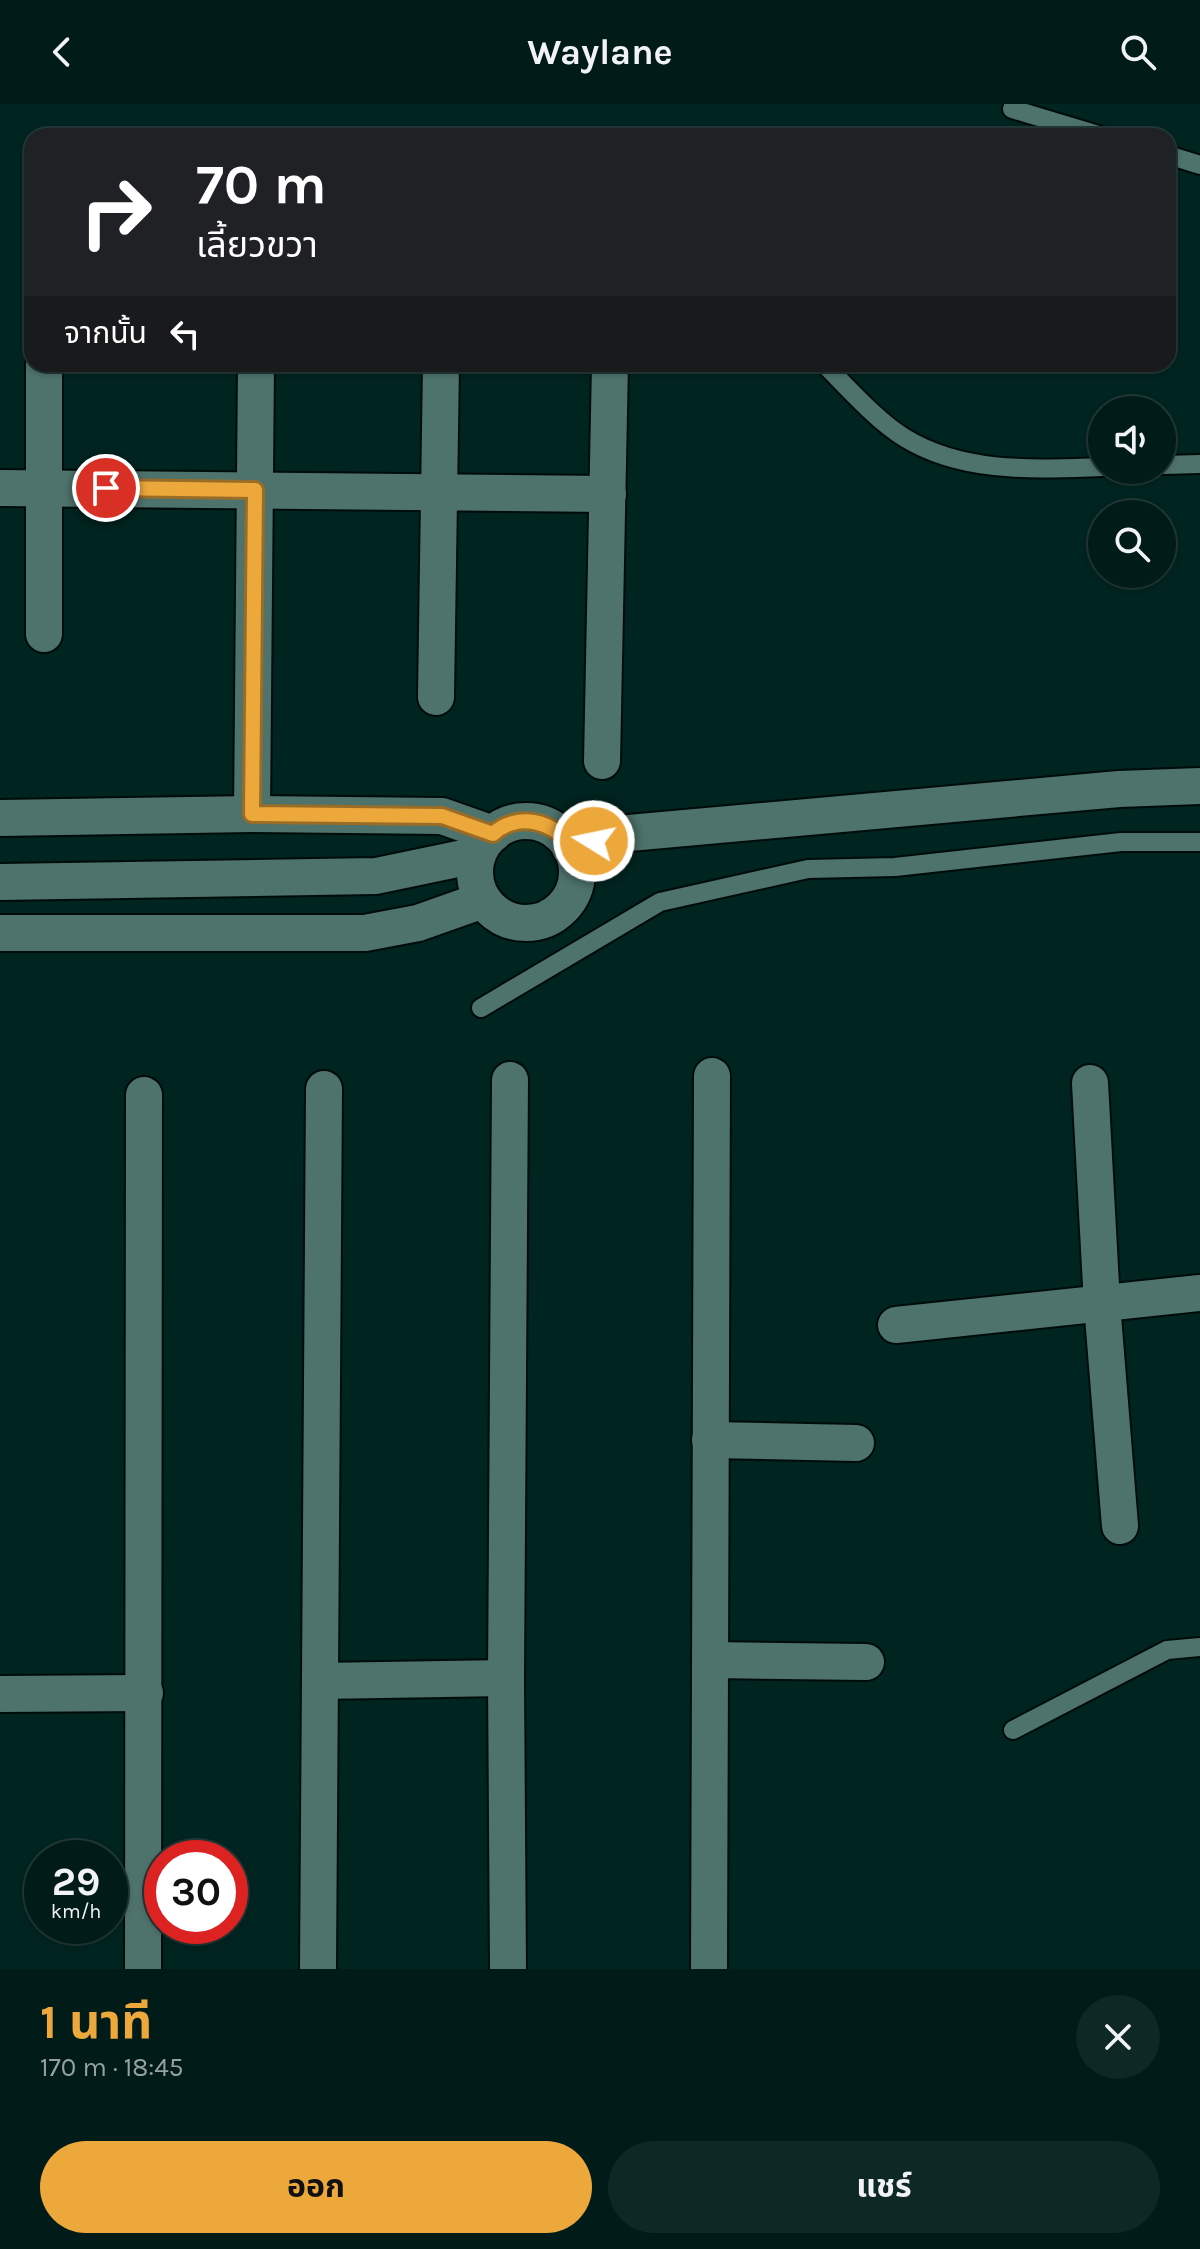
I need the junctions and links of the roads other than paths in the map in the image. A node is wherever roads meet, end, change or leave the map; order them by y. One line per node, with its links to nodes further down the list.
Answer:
1 (1012, 109): 2 (lane)
2 (1075, 128)
3 (1176, 158): 4 (lane)
4 (1200, 165)
5 (44, 372): 14 (street)
6 (256, 372): 15 (street)
7 (441, 372): 16 (street)
8 (610, 372): 17 (street)
9 (832, 372): 12 (lane)
10 (1200, 464): 11 (lane)
11 (1176, 465)
12 (1088, 467)
13 (0, 488): 14 (street)
14 (46, 488): 15 (street); 18 (street)
15 (255, 490): 16 (street); 22 (street)
16 (439, 491): 17 (street); 19 (street)
17 (608, 494): 20 (street)
18 (44, 634)
19 (436, 697)
20 (602, 761)
21 (1200, 786): 26 (street)
22 (252, 814): 23 (street); 25 (street)
23 (0, 818)
24 (1200, 842): 32 (lane)
25 (485, 844): 26 (street); 27 (street); 29 (street)
26 (570, 848): 29 (street)
27 (274, 877): 28 (street); 31 (street)
28 (0, 882)
29 (483, 900): 31 (street)
30 (0, 933): 31 (street)
31 (274, 933)
32 (481, 1008)
33 (712, 1076): 41 (street)
34 (510, 1080): 47 (street)
35 (1090, 1083): 39 (street)
36 (324, 1089): 48 (street)
37 (144, 1095): 49 (street)
38 (1200, 1293): 39 (street)
39 (1102, 1304): 40 (street); 43 (street)
40 (896, 1325)
41 (710, 1440): 42 (street); 45 (street)
42 (856, 1443)
43 (1120, 1526)
44 (1200, 1647): 51 (lane)
45 (710, 1660): 46 (street); 55 (street)
46 (866, 1662)
47 (506, 1678): 48 (street); 54 (street)
48 (320, 1681): 53 (street)
49 (145, 1693): 50 (street); 52 (street)
50 (0, 1694)
51 (1013, 1730)
52 (143, 1969)
53 (318, 1969)
54 (508, 1969)
55 (709, 1969)

